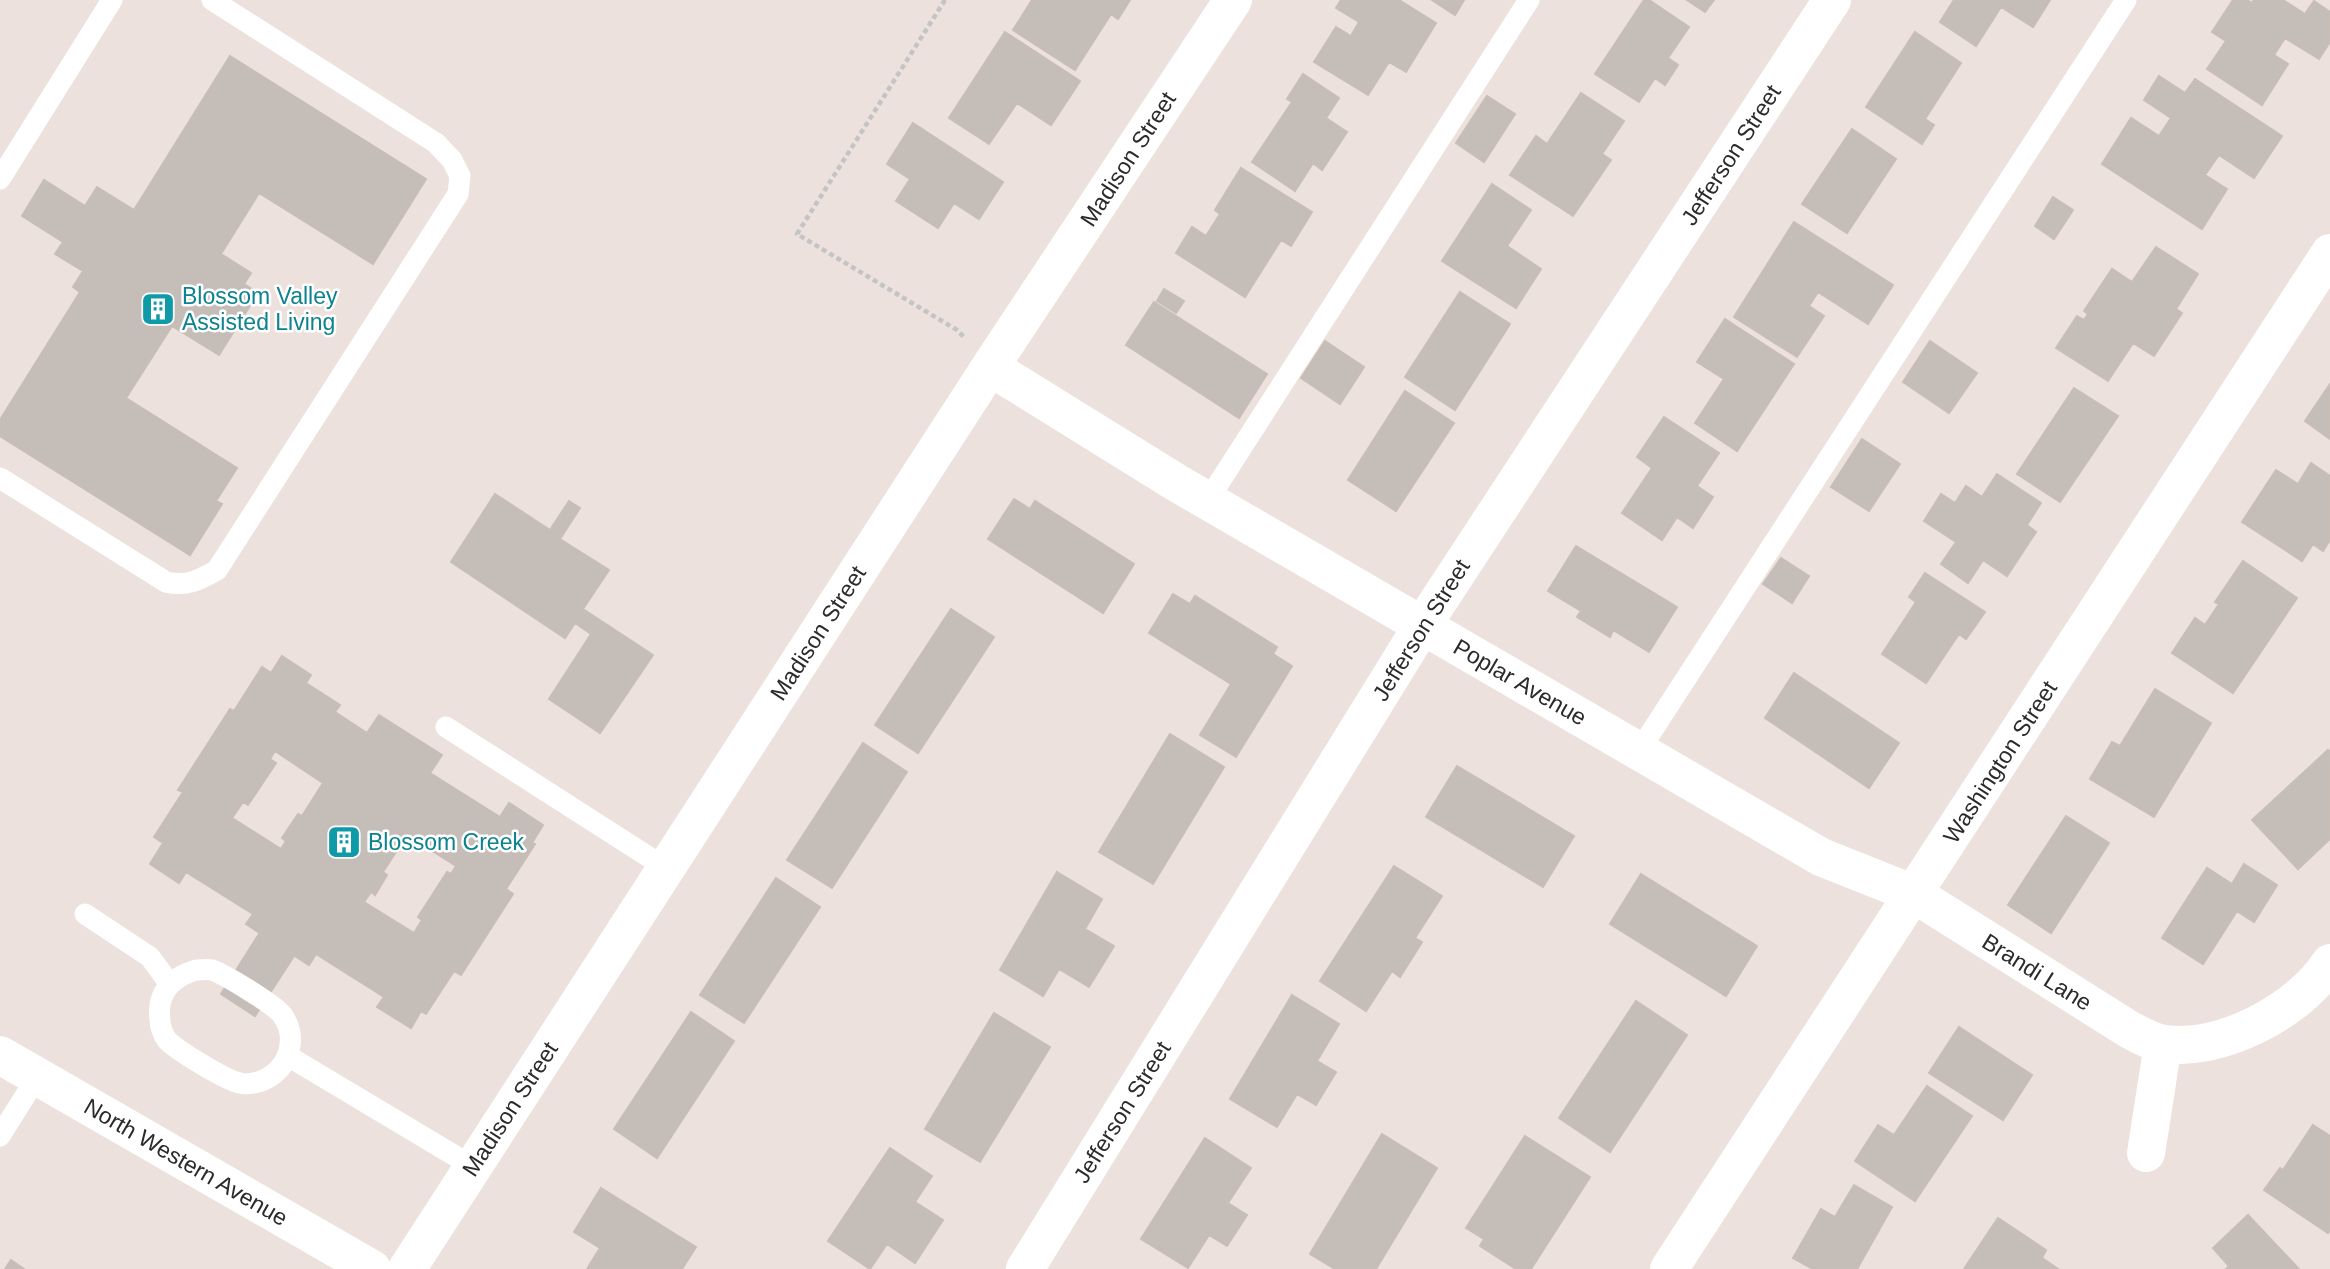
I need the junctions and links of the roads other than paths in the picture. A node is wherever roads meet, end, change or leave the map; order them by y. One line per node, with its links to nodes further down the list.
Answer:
1 (112, 0): 7 (lane)
2 (212, 0): 10 (lane)
3 (1233, 0): 9 (street, Madison Street)
4 (1529, 0): 11 (lane)
5 (1832, 0): 12 (street, Jefferson Street)
6 (2126, 0): 14 (lane)
7 (0, 179)
8 (2330, 253): 16 (street, Washington Street)
9 (990, 367): 11 (street, Poplar Avenue); 15 (street, Madison Street)
10 (0, 478)
11 (1208, 500): 12 (street, Poplar Avenue)
12 (1422, 626): 14 (street, Poplar Avenue); 29 (street, Jefferson Street)
13 (446, 727): 15 (lane)
14 (1639, 751): 16 (street, Poplar Avenue)
15 (666, 867): 26 (street, Madison Street)
16 (1914, 894): 20 (street, Brandi Lane); 30 (street, Washington Street)
17 (85, 915): 19 (lane)
18 (2330, 963): 20 (street, Brandi Lane)
19 (170, 983): 22 (lane); 22 (lane)
20 (2163, 1044): 25 (street)
21 (0, 1055): 23 (street, North Western Avenue)
22 (288, 1056): 26 (lane)
23 (37, 1077): 24 (lane); 27 (street, North Western Avenue)
24 (0, 1136)
25 (2146, 1153)
26 (472, 1166): 28 (street, Madison Street)
27 (372, 1269)
28 (407, 1269)
29 (1025, 1269)
30 (1669, 1269)

